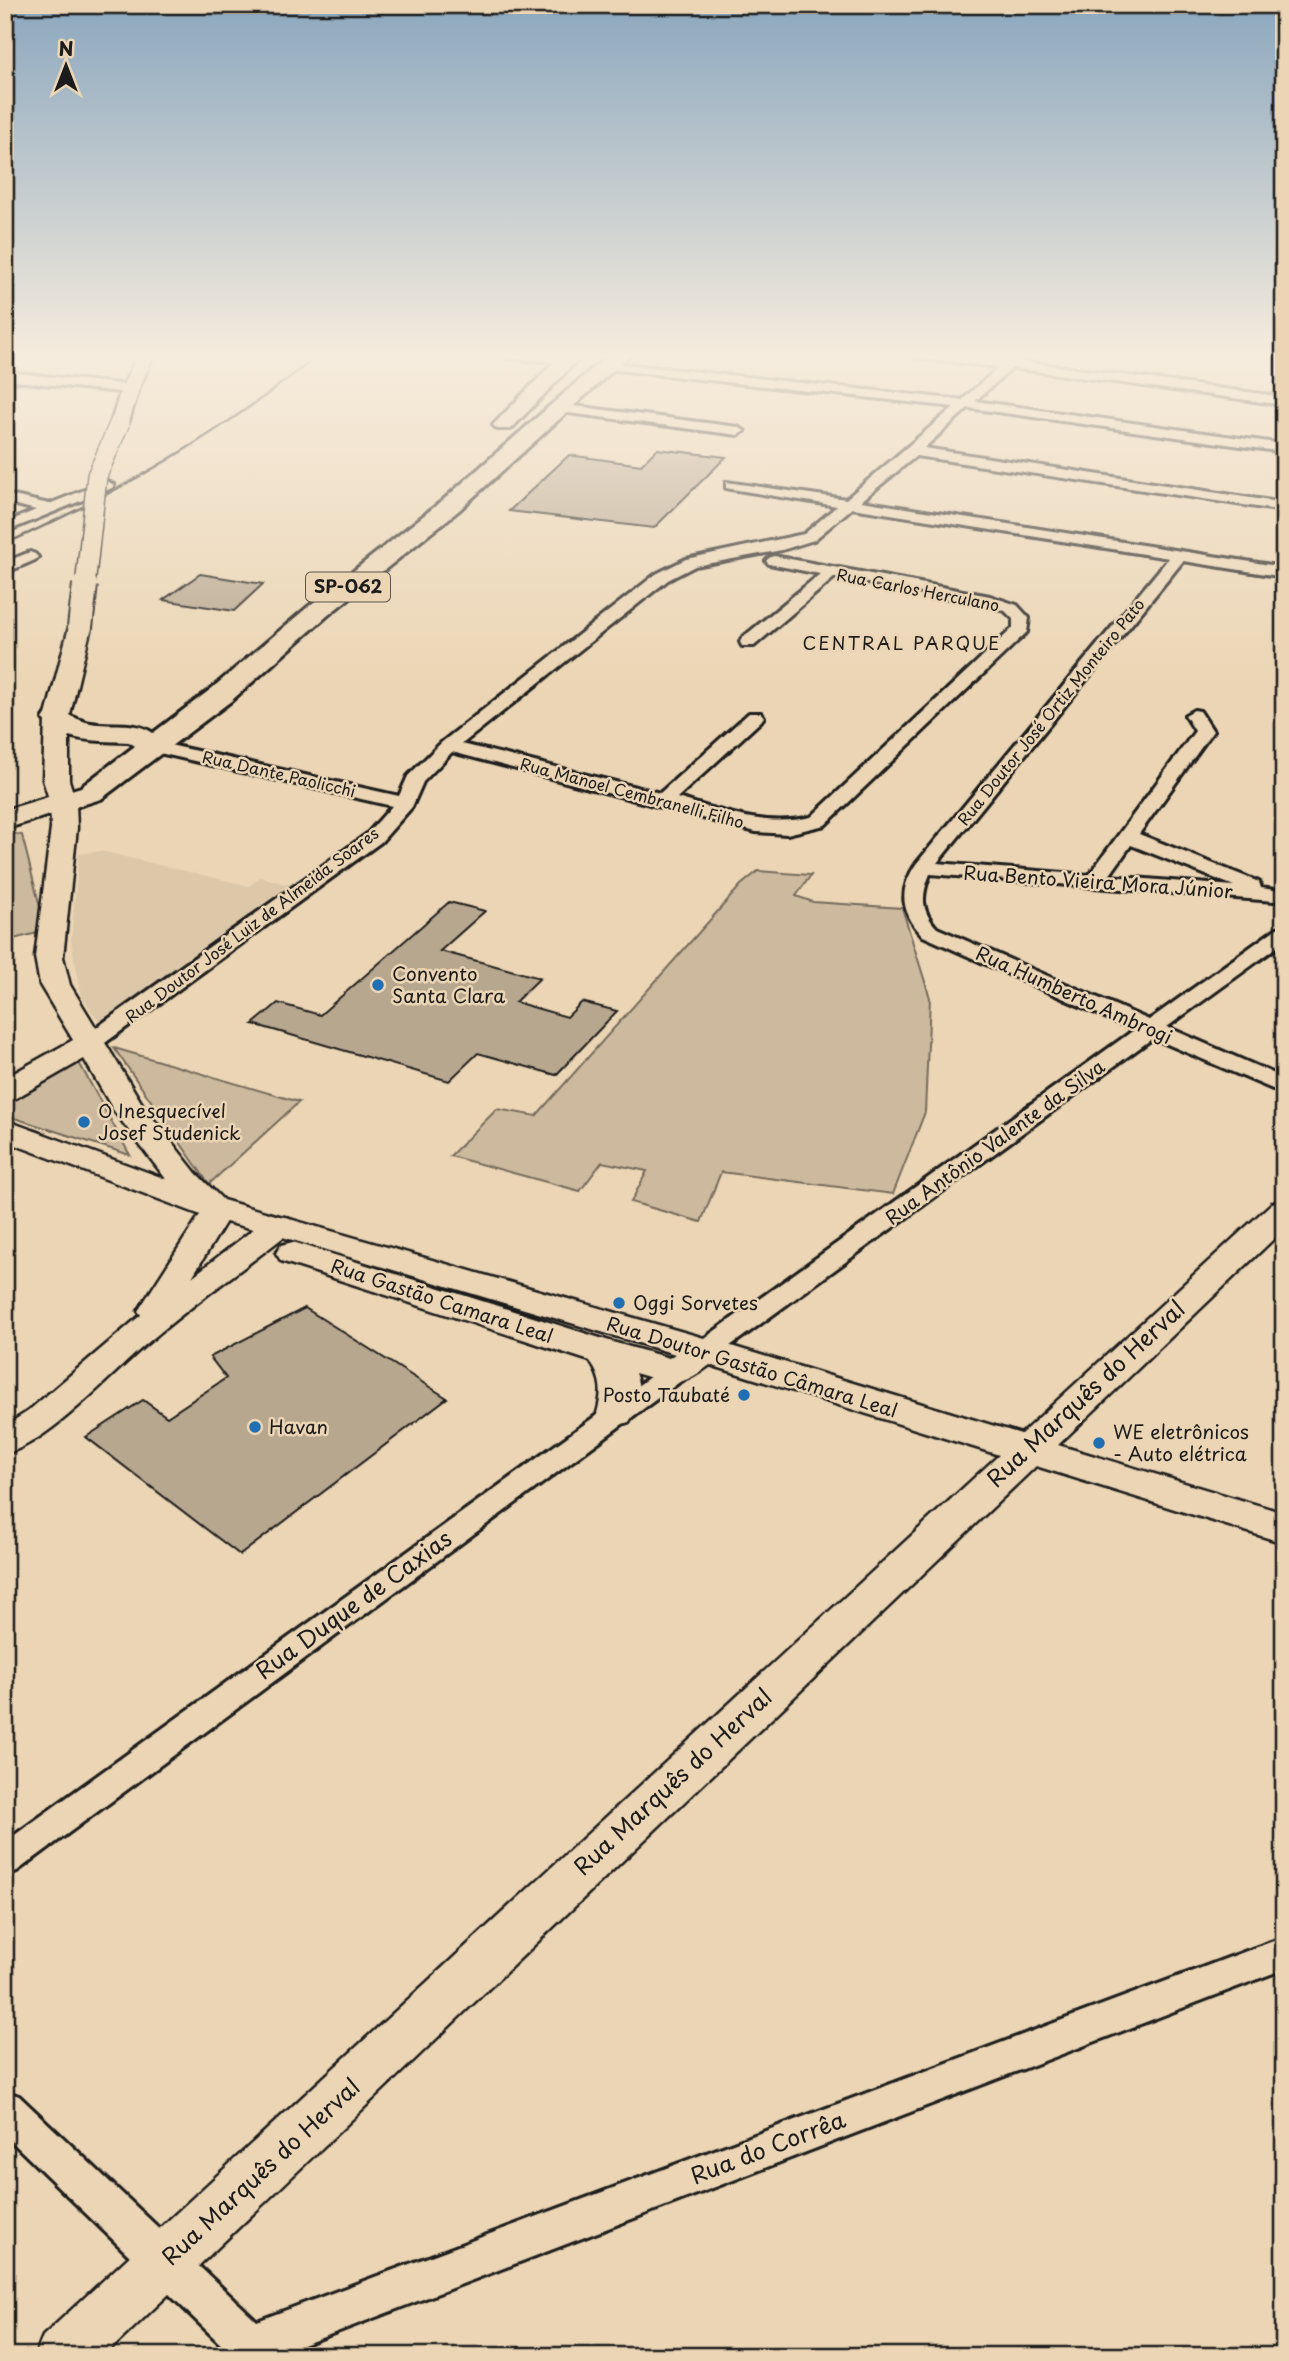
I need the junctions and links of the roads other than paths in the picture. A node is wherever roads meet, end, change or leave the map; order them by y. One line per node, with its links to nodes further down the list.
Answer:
1 (102, 464): 22 (main road, bridge)
2 (466, 464): 23 (main road, SP-062)
3 (496, 464): 23 (main road, SP-062)
4 (896, 464): 9 (street, Rua Doutor José Luiz de Almeida Soares)
5 (1000, 464): 10 (street)
6 (107, 485): 11 (street)
7 (731, 485): 9 (street)
8 (5, 498): 11 (street)
9 (848, 503): 13 (street); 24 (street, Rua Doutor José Luiz de Almeida Soares)
10 (1284, 507)
11 (50, 509): 12 (street)
12 (5, 527)
13 (1180, 555): 18 (street); 32 (street, Rua Doutor José Ortiz Monteiro Pato)
14 (30, 557): 16 (street)
15 (774, 561): 17 (street, Rua Carlos Herculano)
16 (5, 568)
17 (832, 572): 19 (street); 30 (street, Rua Carlos Herculano)
18 (1284, 572)
19 (748, 642)
20 (1194, 715): 31 (street)
21 (755, 717): 27 (street)
22 (57, 719): 23 (main road); 25 (main road)
23 (144, 740): 25 (main road, SP-062); 25 (main road, SP-062); 28 (street, Rua Dante Paolicchi)
24 (448, 746): 27 (street, Rua Manoel Cembranelli Filho); 28 (street, Rua Doutor José Luiz de Almeida Soares)
25 (71, 780): 26 (main road, SP-062); 29 (main road, SP-062); 37 (main road)
26 (5, 800)
27 (664, 800): 30 (street, Rua Manoel Cembranelli Filho)
28 (405, 803): 37 (street, Rua Doutor José Luiz de Almeida Soares)
29 (5, 820)
30 (818, 821)
31 (1129, 837): 33 (street); 34 (street)
32 (923, 868): 33 (street, Rua Bento Vieira Mora Júnior); 36 (street, Rua Humberto Ambrogi)
33 (1095, 881): 34 (street, Rua Bento Vieira Mora Júnior)
34 (1279, 897)
35 (1284, 932): 36 (street, Rua Antônio Valente da Silva)
36 (1152, 1029): 38 (street, Rua Humberto Ambrogi); 46 (street, Rua Antônio Valente da Silva)
37 (90, 1043): 39 (main road); 41 (main road)
38 (1284, 1087)
39 (5, 1091)
40 (5, 1130): 41 (main road)
41 (218, 1210): 43 (main road, Rua Gastão Camara Leal); 44 (street)
42 (1284, 1210): 49 (main road, Rua Marquês do Herval)
43 (269, 1234): 44 (street); 45 (main road, Rua Gastão Camara Leal); 46 (main road, Rua Doutor Gastão Câmara Leal)
44 (140, 1332): 48 (street)
45 (603, 1352): 46 (main road, Rua Gastão Camara Leal); 47 (main road)
46 (690, 1362): 47 (street, Rua Duque de Caxias); 49 (main road, Rua Doutor Gastão Câmara Leal)
47 (616, 1413): 51 (street, Rua Duque de Caxias)
48 (5, 1442)
49 (1024, 1451): 50 (main road, Rua Doutor Gastão Câmara Leal); 54 (main road, Rua Marquês do Herval)
50 (1284, 1528)
51 (5, 1861)
52 (1284, 1953): 55 (street, Rua do Corrêa)
53 (5, 2109): 54 (street)
54 (165, 2263): 55 (street); 56 (main road, Rua Marquês do Herval)
55 (257, 2350)
56 (63, 2356)

